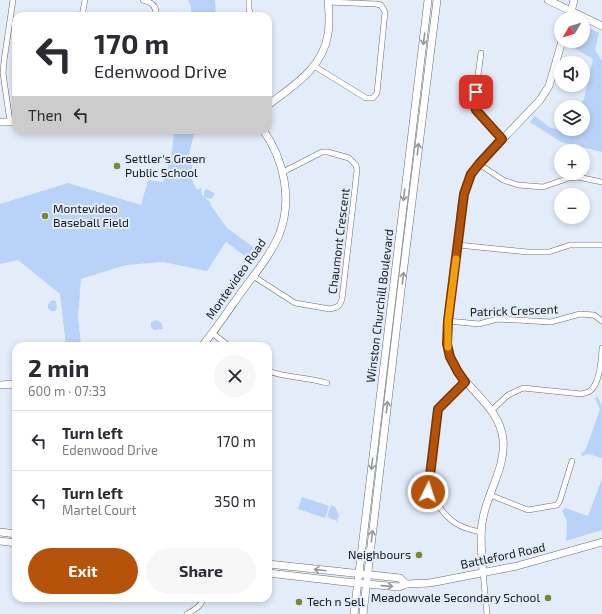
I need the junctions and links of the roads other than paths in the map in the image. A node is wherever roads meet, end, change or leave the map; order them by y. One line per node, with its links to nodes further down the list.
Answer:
1 (13, 0): 21 (street)
2 (85, 0): 10 (street)
3 (143, 0): 11 (street)
4 (249, 0): 12 (street)
5 (428, 0): 55 (street, Winston Churchill Boulevard, one-way to 55)
6 (437, 0): 56 (street, Winston Churchill Boulevard, one-way to 6)
7 (548, 0): 13 (street)
8 (574, 0): 14 (street)
9 (328, 1): 19 (street); 19 (street)
10 (83, 12)
11 (157, 12)
12 (250, 12)
13 (566, 12)
14 (571, 12)
15 (590, 22): 16 (street)
16 (602, 26)
17 (560, 48): 25 (street)
18 (481, 53): 25 (street)
19 (314, 66): 20 (street)
20 (272, 102)
21 (12, 117)
22 (0, 122): 23 (street)
23 (12, 122)
24 (265, 134): 27 (street, Montevideo Road)
25 (502, 139): 26 (street)
26 (479, 164): 28 (street); 29 (street)
27 (283, 172): 31 (street, Montevideo Road); 31 (street, Chaumont Crescent)
28 (602, 182)
29 (458, 245): 30 (street); 32 (street)
30 (602, 245)
31 (253, 276): 34 (street, Montevideo Road)
32 (448, 321): 33 (street, Patrick Crescent); 40 (street)
33 (602, 321)
34 (212, 333): 35 (street, Montevideo Road); 36 (street)
35 (205, 342)
36 (224, 342)
37 (602, 348): 43 (street)
38 (272, 372): 39 (street)
39 (327, 382)
40 (465, 382): 43 (street); 47 (street)
41 (12, 384): 42 (street)
42 (0, 385)
43 (492, 410): 45 (street)
44 (572, 461): 45 (street)
45 (490, 495): 47 (street)
46 (0, 532): 48 (street)
47 (481, 532): 53 (street)
48 (12, 534)
49 (0, 541): 50 (street)
50 (12, 542)
51 (602, 542): 53 (street, Battleford Road)
52 (272, 564): 55 (street, Battleford Road, one-way to 52)
53 (483, 572): 59 (street, Battleford Road); 64 (street)
54 (272, 573): 57 (street, Battleford Road)
55 (359, 574): 56 (street, Battleford Road); 57 (street, Winston Churchill Boulevard)
56 (368, 575): 58 (street, Winston Churchill Boulevard); 59 (street, Battleford Road)
57 (358, 583): 58 (street, Battleford Road); 62 (street, Winston Churchill Boulevard)
58 (367, 584): 59 (street, Battleford Road, one-way to 59); 63 (street, Winston Churchill Boulevard)
59 (406, 584)
60 (202, 602): 61 (street)
61 (188, 614)
62 (354, 614)
63 (363, 614)
64 (487, 614)

